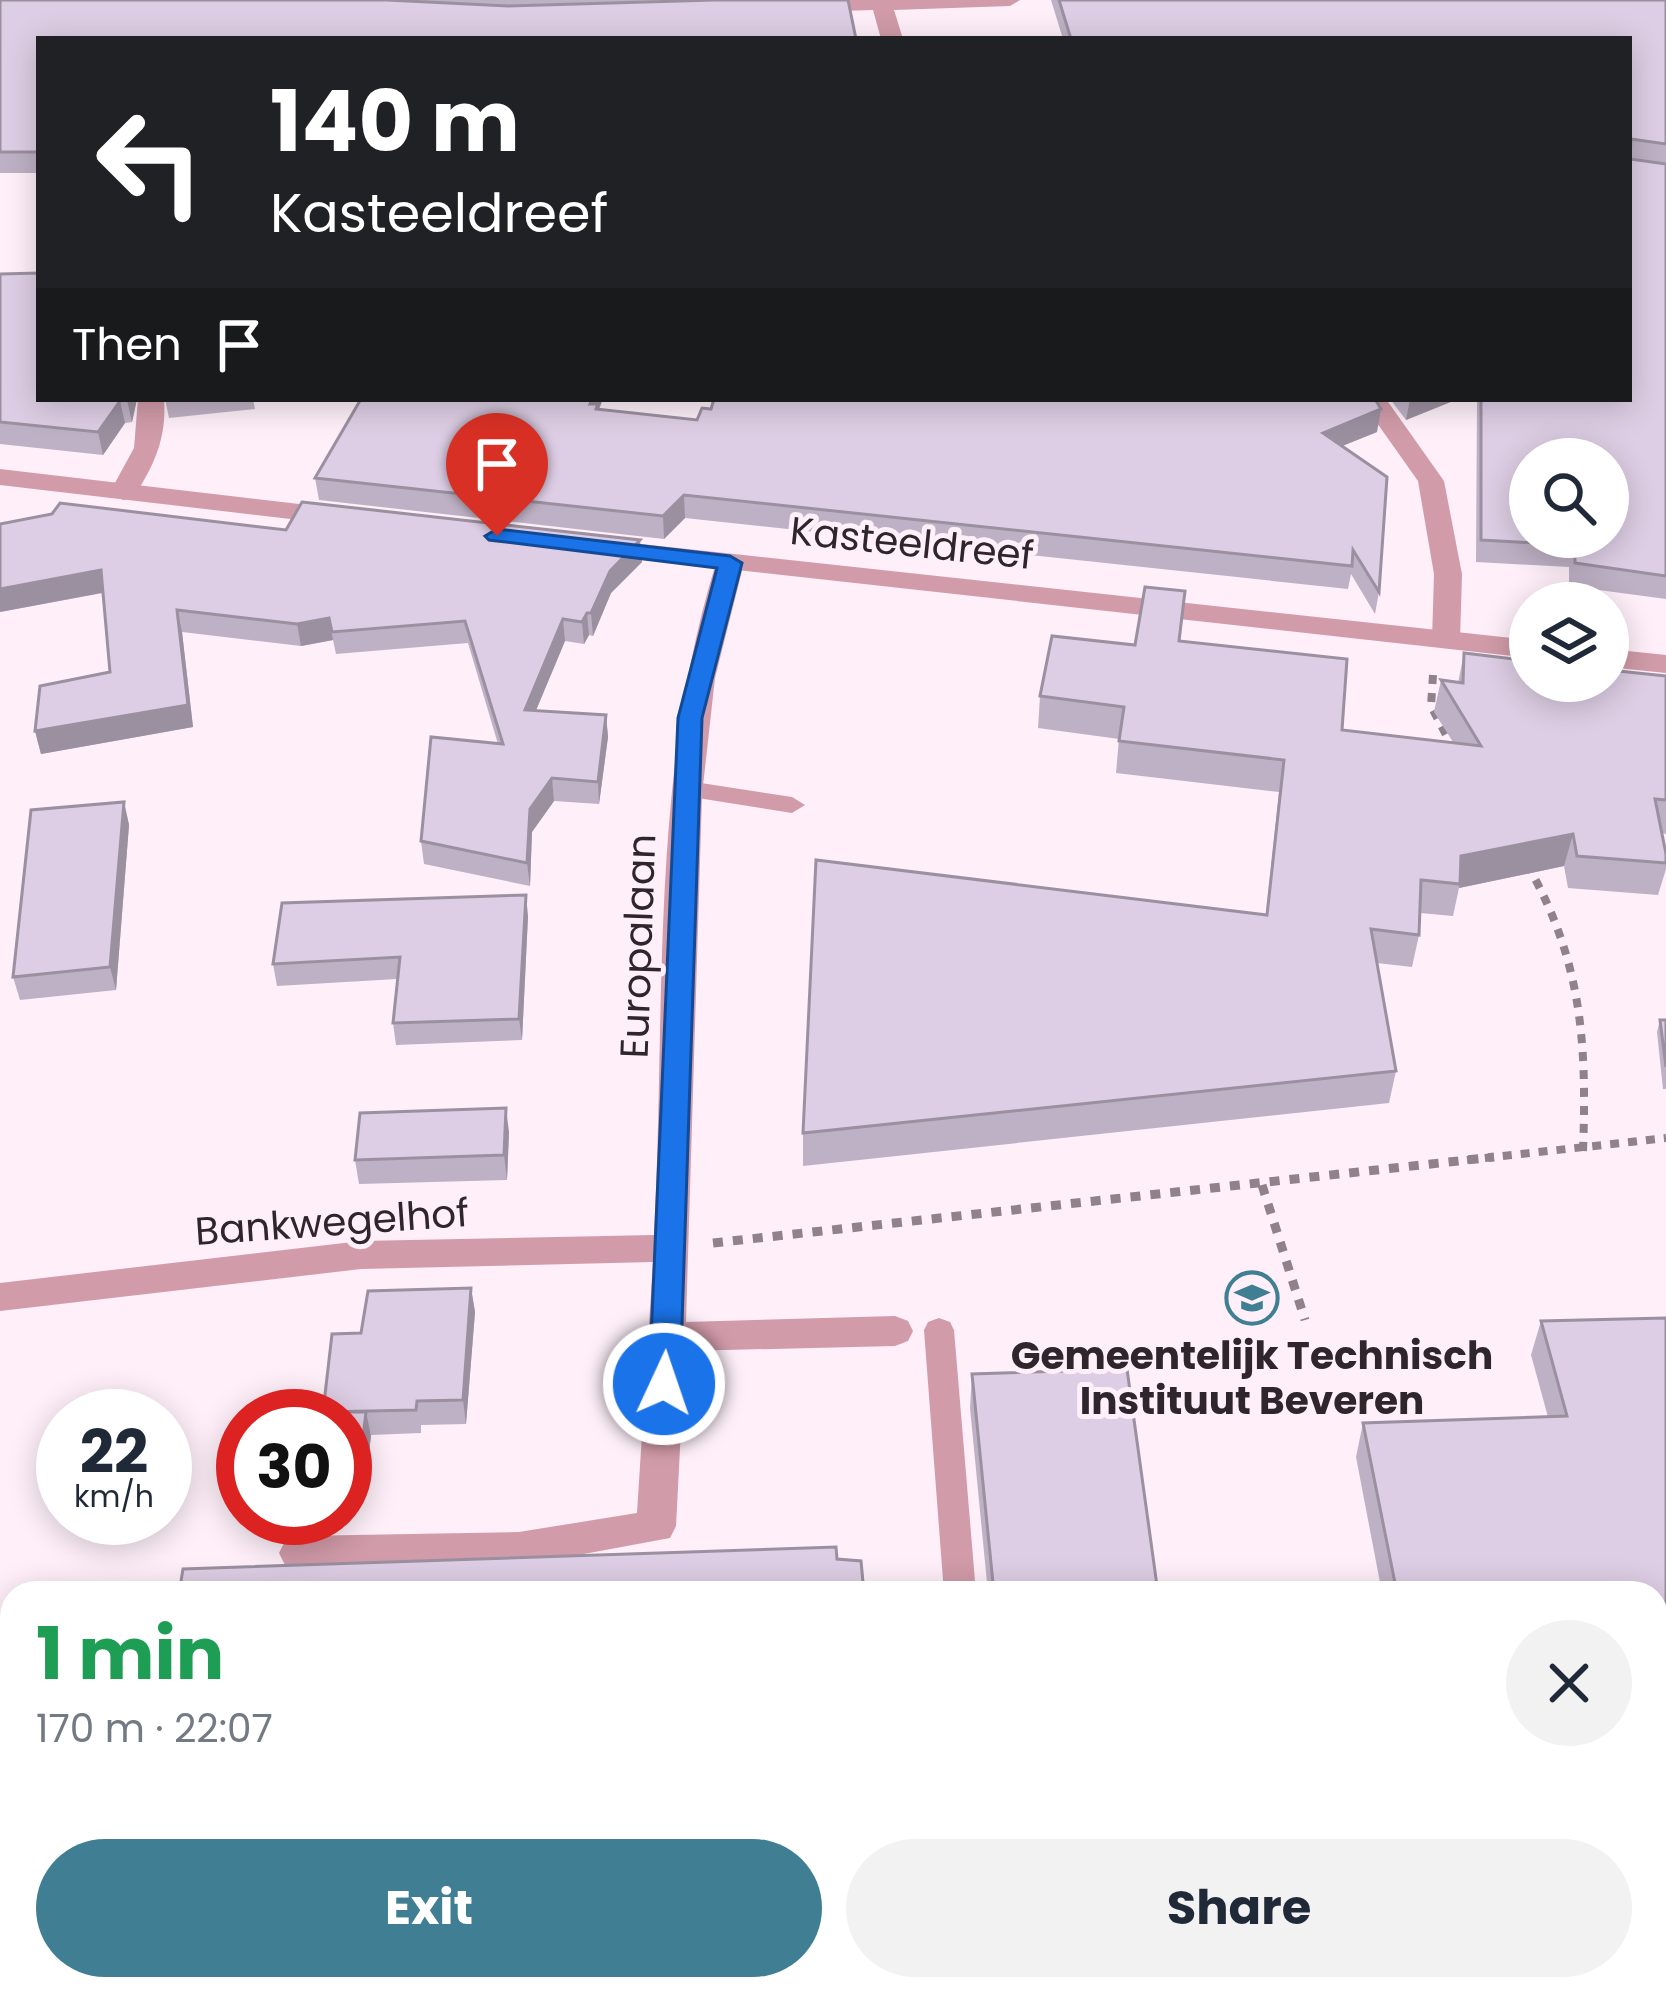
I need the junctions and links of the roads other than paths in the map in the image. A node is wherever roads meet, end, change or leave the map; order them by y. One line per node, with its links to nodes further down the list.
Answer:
1 (1010, 0): 2 (street)
2 (881, 3): 3 (street); 4 (street)
3 (789, 6)
4 (891, 36)
5 (151, 402): 8 (street)
6 (1374, 402): 12 (street)
7 (0, 477): 8 (street)
8 (123, 492): 9 (street)
9 (380, 522)
10 (567, 544): 11 (street, Kasteeldreef)
11 (730, 563): 12 (street, Kasteeldreef); 16 (street, Europalaan)
12 (1446, 640): 13 (street, Kasteeldreef)
13 (1509, 648)
14 (1629, 660): 15 (street)
15 (1666, 664)
16 (688, 789): 17 (lane); 18 (street, Europalaan)
17 (792, 805)
18 (672, 1248): 19 (street, Bankwegelhof); 22 (street, Europalaan)
19 (0, 1297)
20 (939, 1330): 24 (lane)
21 (895, 1331): 22 (street)
22 (667, 1337): 23 (street, Europalaan)
23 (299, 1553)
24 (959, 1581)

